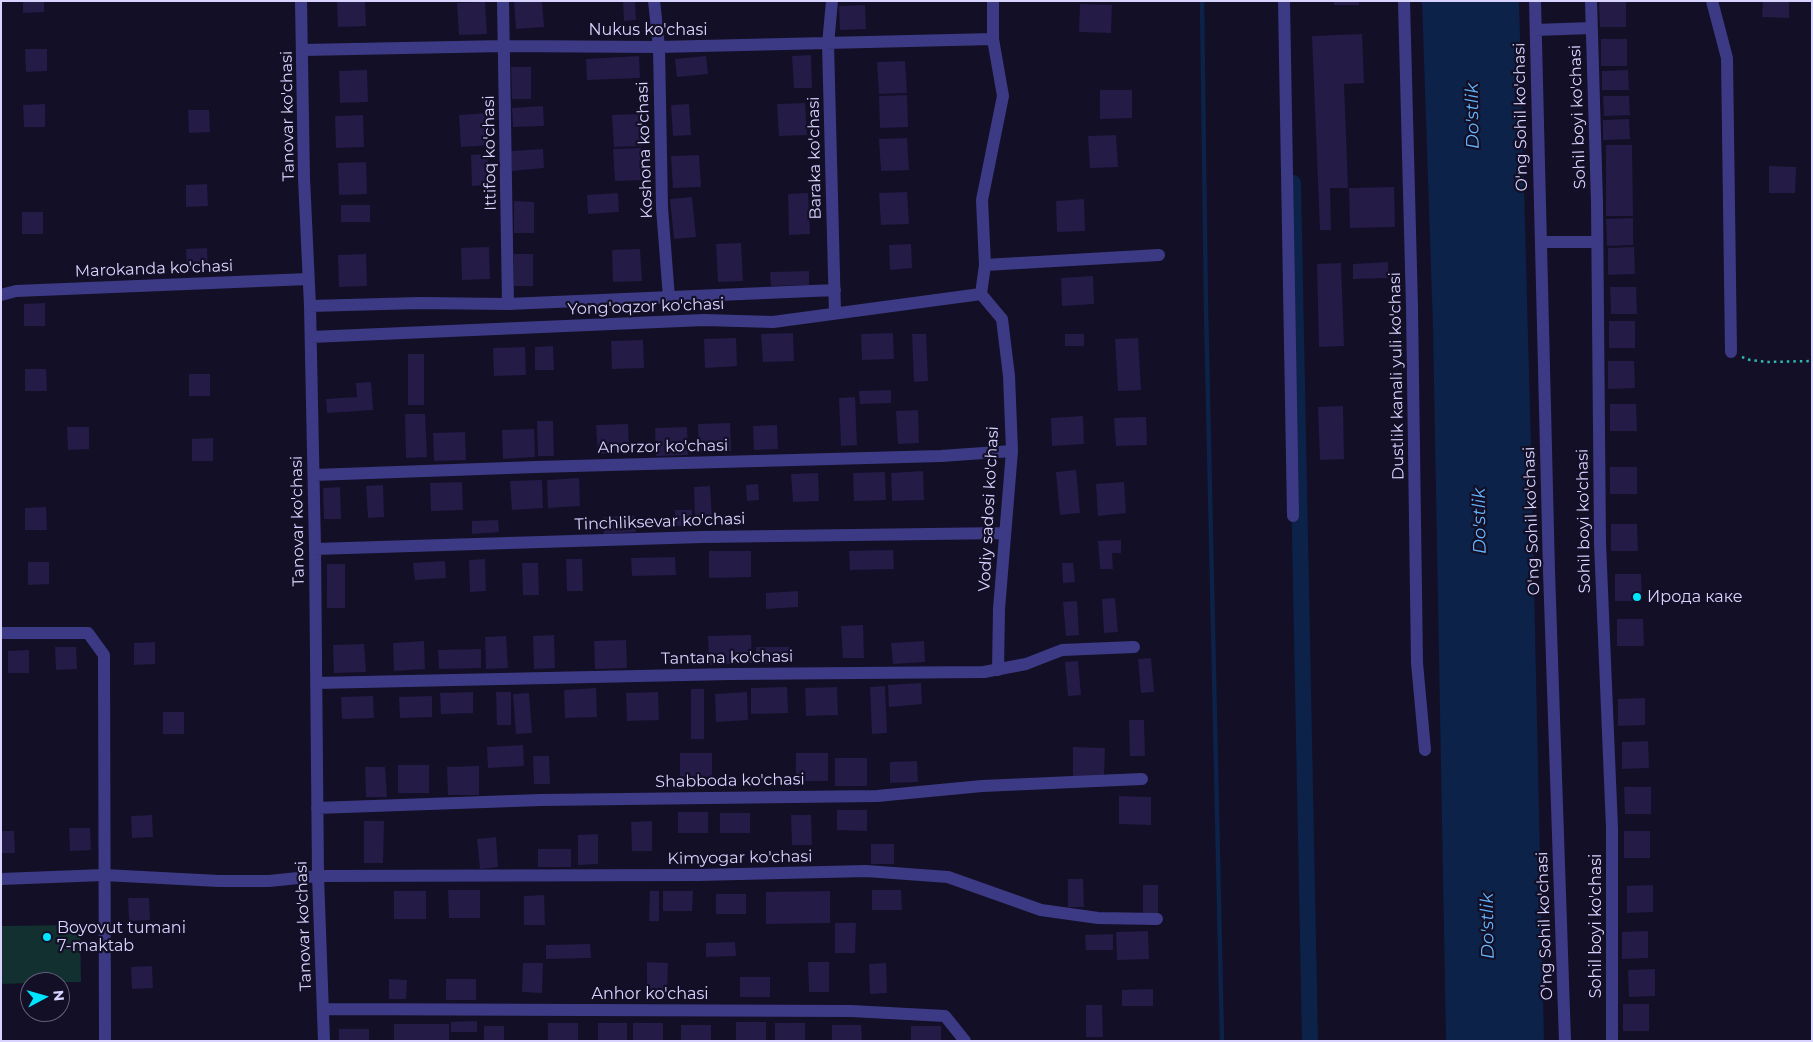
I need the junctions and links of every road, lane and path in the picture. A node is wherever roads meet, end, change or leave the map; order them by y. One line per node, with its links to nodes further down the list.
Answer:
1 (301, 1): 17 (street, Tanovar ko'chasi)
2 (503, 1): 15 (street, Ittifoq ko'chasi)
3 (654, 1): 16 (street, Koshona ko'chasi)
4 (832, 1): 14 (street, Baraka ko'chasi)
5 (992, 1): 13 (street)
6 (1284, 1): 35 (street)
7 (1404, 1): 42 (street, Dustlik kanali yuli ko'chasi)
8 (1535, 1): 12 (street, O'ng Sohil ko'chasi)
9 (1591, 1): 11 (street, Sohil boyi ko'chasi)
10 (1712, 1): 31 (street)
11 (1592, 28): 12 (street); 19 (street, Sohil boyi ko'chasi)
12 (1536, 30): 18 (street, O'ng Sohil ko'chasi)
13 (993, 39): 14 (street, Nukus ko'chasi); 21 (street)
14 (828, 44): 16 (street, Nukus ko'chasi); 23 (street, Baraka ko'chasi)
15 (505, 46): 16 (street, Nukus ko'chasi); 17 (street, Nukus ko'chasi); 27 (street, Ittifoq ko'chasi)
16 (659, 48): 26 (street, Koshona ko'chasi)
17 (303, 50): 22 (street, Tanovar ko'chasi)
18 (1541, 242): 19 (street); 53 (street, O'ng Sohil ko'chasi)
19 (1597, 242): 54 (street, Sohil boyi ko'chasi)
20 (1159, 255): 21 (street)
21 (985, 265): 24 (street)
22 (308, 278): 25 (street, Marokanda ko'chasi); 28 (street, Tanovar ko'chasi)
23 (834, 290): 26 (street); 29 (street, Baraka ko'chasi)
24 (981, 294): 29 (street, Yong'oqzor ko'chasi); 33 (street, Vodiy sadosi ko'chasi)
25 (1, 295)
26 (669, 298): 27 (street)
27 (508, 304): 28 (street)
28 (310, 306): 30 (street, Tanovar ko'chasi)
29 (835, 313): 30 (street, Yong'oqzor ko'chasi)
30 (311, 337): 34 (street, Tanovar ko'chasi)
31 (1731, 352): 32 (path)
32 (1812, 361)
33 (1012, 451): 34 (street, Anorzor ko'chasi); 36 (street, Vodiy sadosi ko'chasi)
34 (314, 475): 37 (street, Tanovar ko'chasi)
35 (1293, 516)
36 (1005, 532): 37 (street, Tinchliksevar ko'chasi); 40 (street, Vodiy sadosi ko'chasi)
37 (315, 549): 41 (street, Tanovar ko'chasi)
38 (1, 633): 45 (street)
39 (1134, 647): 40 (street, Tantana ko'chasi)
40 (998, 670): 41 (street, Tantana ko'chasi)
41 (316, 683): 44 (street, Tanovar ko'chasi)
42 (1425, 750)
43 (1142, 779): 44 (street, Shabboda ko'chasi)
44 (317, 808): 46 (street, Tanovar ko'chasi)
45 (104, 875): 46 (street, Kimyogar ko'chasi); 47 (street, Kimyogar ko'chasi); 50 (street)
46 (318, 876): 48 (street, Kimyogar ko'chasi); 49 (street, Tanovar ko'chasi)
47 (1, 879)
48 (1157, 919)
49 (323, 1009): 51 (street, Tanovar ko'chasi); 52 (street, Anhor ko'chasi)
50 (105, 1041)
51 (324, 1041)
52 (965, 1041)
53 (1565, 1041)
54 (1612, 1041)

